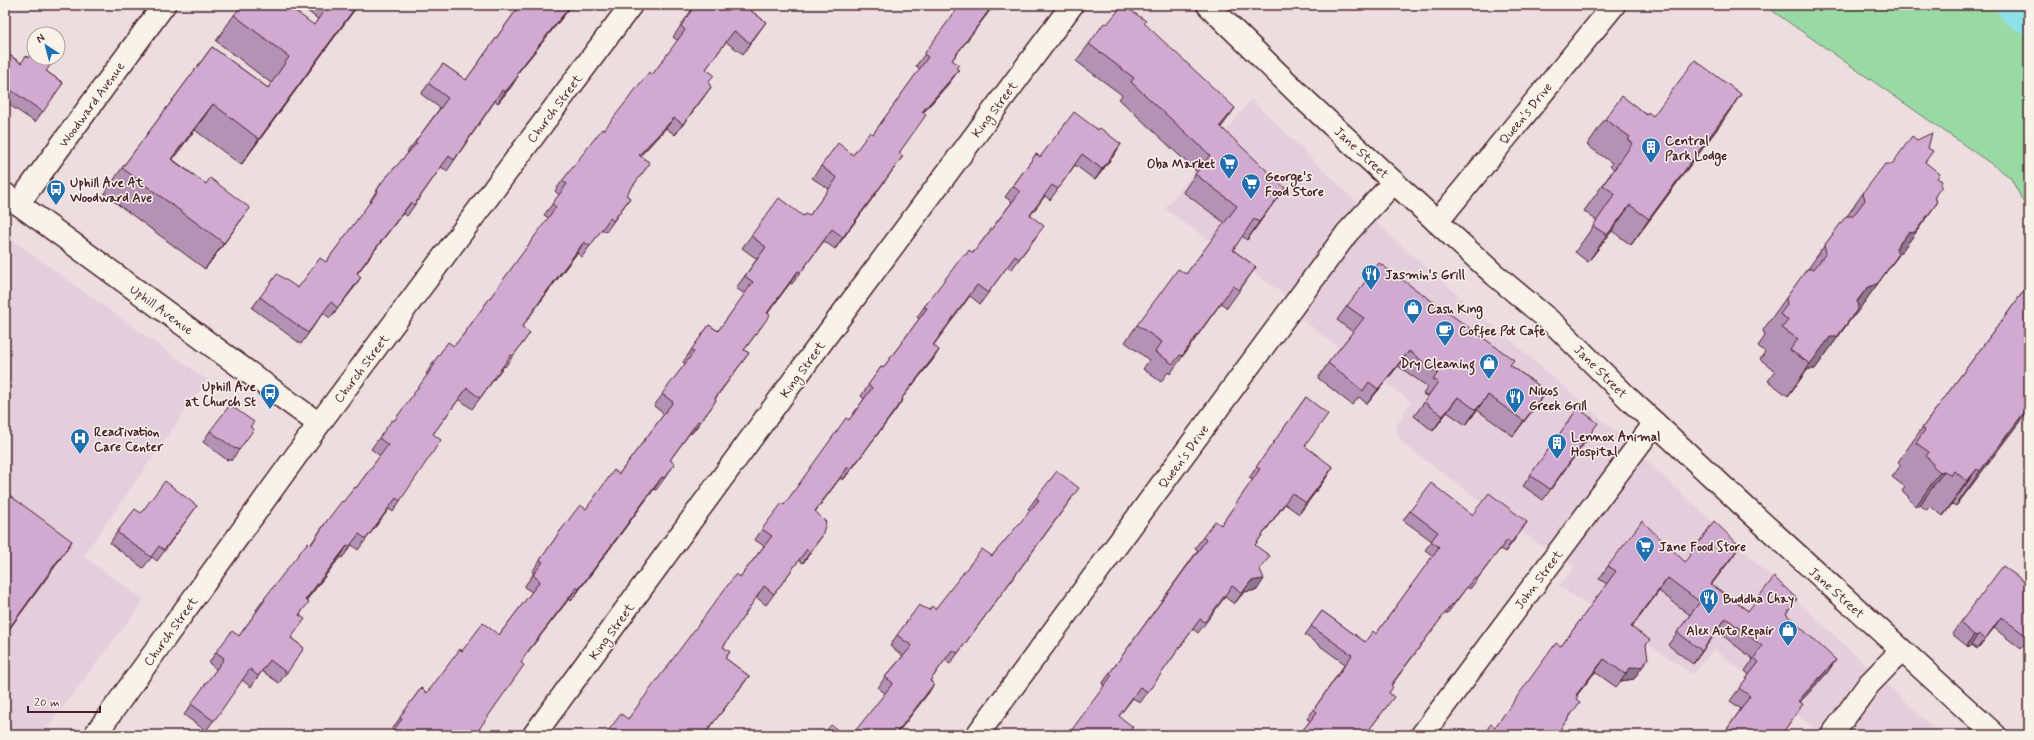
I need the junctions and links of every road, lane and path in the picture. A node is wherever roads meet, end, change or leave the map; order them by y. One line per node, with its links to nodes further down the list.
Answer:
1 (164, 5): 7 (street, Woodward Avenue)
2 (630, 5): 10 (street, Church Street)
3 (1072, 5): 13 (street, King Street)
4 (1208, 5): 6 (street, Jane Street)
5 (1614, 5): 8 (street, Queen's Drive)
6 (1394, 182): 8 (street, Jane Street); 14 (street, Queen's Drive)
7 (11, 199): 10 (street, Uphill Avenue)
8 (1437, 222): 9 (street, Jane Street)
9 (1655, 423): 11 (street, Jane Street); 15 (street, John Street)
10 (319, 424): 12 (street, Church Street)
11 (1901, 651): 16 (street); 17 (street, Jane Street)
12 (95, 735)
13 (534, 735)
14 (978, 735)
15 (1422, 735)
16 (1832, 735)
17 (1995, 735)

